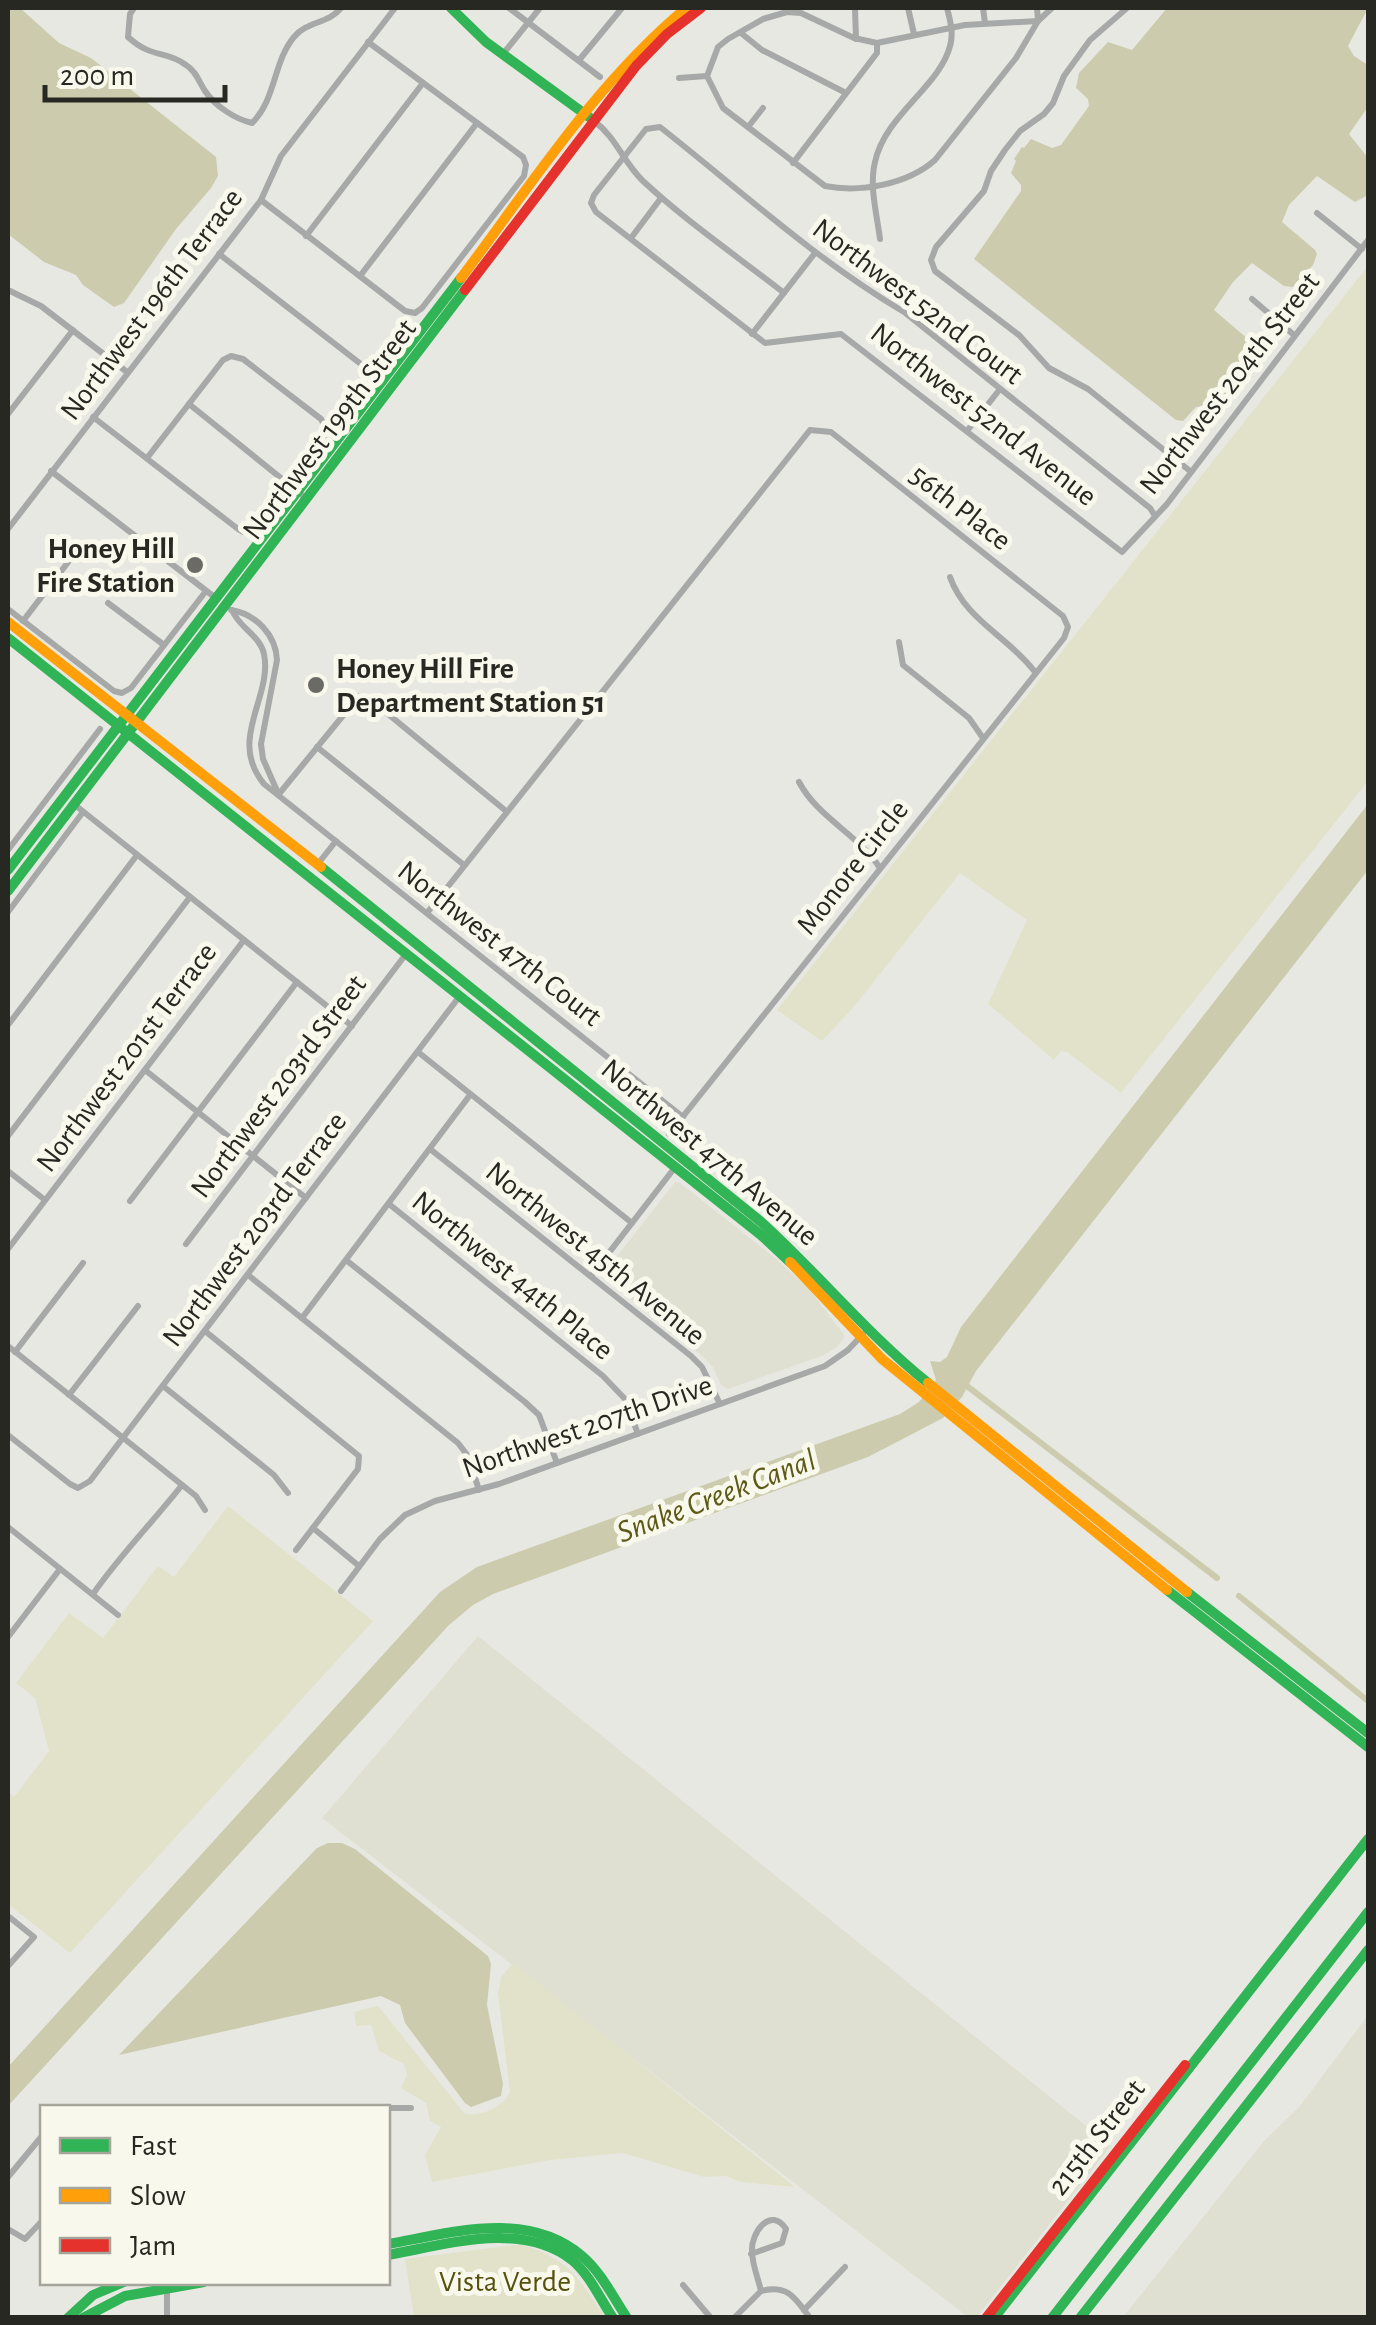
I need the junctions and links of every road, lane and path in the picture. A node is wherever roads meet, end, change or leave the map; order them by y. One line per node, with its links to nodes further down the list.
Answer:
1 (134, 8): 2 (street)
2 (341, 8)
3 (395, 8): 24 (street, Northwest 196th Terrace)
4 (450, 8): 26 (main road)
5 (509, 8): 18 (street)
6 (540, 8): 18 (street)
7 (622, 8): 27 (street)
8 (686, 8): 34 (main road, Northwest 199th Street)
9 (701, 8): 34 (main road, Northwest 199th Street)
10 (855, 8): 23 (street)
11 (908, 8): 22 (street)
12 (947, 8): 20 (street)
13 (984, 8): 19 (street)
14 (1037, 8): 17 (street)
15 (1052, 8): 17 (street)
16 (1127, 8): 68 (street)
17 (1038, 21): 19 (street); 39 (street)
18 (530, 22): 26 (street); 27 (street)
19 (985, 22): 20 (street)
20 (952, 29): 22 (street); 39 (street)
21 (742, 33): 23 (street); 29 (street); 32 (street)
22 (914, 34): 25 (street)
23 (856, 39): 25 (street)
24 (368, 42): 31 (street); 41 (street, Northwest 196th Terrace)
25 (876, 42): 32 (street)
26 (504, 54): 34 (main road)
27 (580, 58): 28 (street)
28 (600, 76)
29 (708, 76): 30 (street); 36 (street)
30 (679, 78)
31 (423, 82): 35 (street); 43 (street)
32 (846, 93): 38 (street)
33 (763, 108): 36 (street)
34 (590, 118): 37 (street); 48 (main road, Northwest 199th Street)
35 (477, 123): 48 (street); 51 (street)
36 (748, 127): 38 (street)
37 (624, 158): 40 (street); 44 (street); 49 (street, Northwest 52nd Court)
38 (794, 163): 39 (street)
39 (874, 185): 45 (street)
40 (662, 198): 44 (street); 52 (street)
41 (260, 200): 43 (street); 50 (street, Northwest 196th Terrace)
42 (1317, 213): 47 (street)
43 (306, 236): 51 (street)
44 (631, 238): 56 (street)
45 (880, 239)
46 (1368, 240): 47 (street, Northwest 204th Street)
47 (1362, 249): 57 (street, Northwest 204th Street)
48 (481, 251): 51 (street); 59 (main road, Northwest 199th Street); 60 (main road, Northwest 199th Street)
49 (815, 253): 52 (street); 61 (street, Northwest 52nd Court)
50 (220, 254): 58 (street, Northwest 196th Terrace); 59 (street)
51 (360, 276)
52 (784, 292): 56 (street)
53 (9, 295): 55 (street)
54 (1252, 299): 57 (street)
55 (73, 330): 58 (street); 63 (street)
56 (752, 334): 65 (street, Northwest 52nd Avenue)
57 (1294, 335): 68 (street, Northwest 204th Street)
58 (127, 372): 64 (street, Northwest 196th Terrace)
59 (382, 380): 60 (street); 69 (main road, Northwest 199th Street)
60 (392, 388): 70 (main road, Northwest 199th Street)
61 (1000, 389): 65 (street); 71 (street, Northwest 52nd Court)
62 (189, 404): 66 (street); 69 (street); 69 (street)
63 (8, 414)
64 (93, 416): 66 (street); 67 (street, Northwest 196th Terrace)
65 (968, 431): 73 (street, Northwest 52nd Avenue)
66 (147, 458): 69 (street)
67 (52, 471): 72 (street, Northwest 196th Terrace); 76 (street)
68 (1190, 471): 71 (street, Northwest 204th Street)
69 (293, 486): 70 (street); 76 (main road, Northwest 199th Street)
70 (307, 499): 76 (main road, Northwest 199th Street)
71 (1155, 516): 73 (street, Northwest 204th Street)
72 (8, 528)
73 (1122, 552)
74 (72, 557): 79 (street)
75 (950, 577): 87 (street)
76 (220, 601): 82 (street); 84 (street); 86 (street); 88 (main road, Northwest 199th Street); 89 (main road, Northwest 199th Street)
77 (108, 603): 86 (street)
78 (8, 609): 79 (street)
79 (23, 621): 86 (street)
80 (8, 622): 88 (main road, Northwest 47th Avenue)
81 (1068, 627): 87 (street, Monore Circle); 100 (street, 56th Place)
82 (268, 633): 84 (street); 93 (street)
83 (8, 638): 90 (main road, Northwest 47th Avenue)
84 (258, 641): 92 (street)
85 (900, 642): 95 (street)
86 (164, 645)
87 (1035, 672): 95 (street, Monore Circle)
88 (126, 713): 89 (main road, Northwest 47th Avenue); 90 (main road, Northwest 199th Street)
89 (138, 721): 94 (main road, Northwest 199th Street); 104 (main road, Northwest 47th Avenue)
90 (118, 724): 94 (main road, Northwest 47th Avenue); 110 (main road, Northwest 199th Street)
91 (100, 728): 105 (street)
92 (251, 730): 93 (street); 98 (street, Northwest 47th Court)
93 (263, 731): 98 (street)
94 (128, 732): 99 (main road, Northwest 199th Street); 103 (main road, Northwest 47th Avenue)
95 (983, 738): 109 (street, Monore Circle)
96 (317, 747): 98 (street); 100 (street); 107 (street)
97 (799, 782): 109 (street)
98 (279, 794): 102 (street, Northwest 47th Court)
99 (74, 804): 101 (street); 111 (main road, Northwest 199th Street)
100 (506, 811): 107 (street)
101 (84, 812): 106 (street); 113 (street)
102 (336, 841): 108 (street); 114 (street, Northwest 47th Court)
103 (266, 842): 104 (main road); 117 (main road, Northwest 47th Avenue)
104 (288, 843): 108 (main road, Northwest 47th Avenue)
105 (8, 850)
106 (137, 855): 112 (street); 121 (street)
107 (464, 864): 114 (street)
108 (316, 866): 115 (main road, Northwest 47th Avenue)
109 (880, 868): 127 (street, Monore Circle)
110 (8, 870)
111 (8, 891)
112 (190, 897): 116 (street); 129 (street)
113 (8, 912)
114 (427, 913): 127 (street, Northwest 47th Court)
115 (406, 938): 117 (main road); 120 (main road, Northwest 47th Avenue)
116 (244, 940): 118 (street); 124 (street, Northwest 201st Terrace)
117 (406, 954): 119 (main road, Northwest 47th Avenue); 122 (street, Northwest 203rd Street)
118 (297, 982): 122 (street); 126 (street)
119 (459, 997): 120 (main road); 123 (street, Northwest 203rd Terrace); 133 (main road, Northwest 47th Avenue)
120 (483, 1000): 132 (main road, Northwest 47th Avenue)
121 (8, 1025)
122 (352, 1026): 131 (street, Northwest 203rd Street)
123 (418, 1052): 125 (street); 135 (street, Northwest 203rd Terrace)
124 (145, 1070): 126 (street); 136 (street, Northwest 201st Terrace)
125 (470, 1095): 130 (street); 139 (street)
126 (198, 1112): 131 (street); 137 (street)
127 (684, 1117): 128 (street, Monore Circle)
128 (668, 1134)
129 (8, 1136)
130 (430, 1149): 138 (street); 145 (street, Northwest 45th Avenue)
131 (254, 1156): 135 (street); 140 (street, Northwest 203rd Street)
132 (682, 1157): 133 (street); 149 (main road, Northwest 47th Avenue)
133 (674, 1168): 139 (street); 149 (main road, Northwest 47th Avenue)
134 (8, 1170): 136 (street)
135 (306, 1198): 144 (street, Northwest 203rd Terrace)
136 (45, 1200): 141 (street, Northwest 201st Terrace)
137 (130, 1201)
138 (388, 1204): 142 (street); 156 (street, Northwest 44th Place)
139 (632, 1222): 145 (street)
140 (186, 1244)
141 (8, 1250)
142 (346, 1260): 147 (street); 159 (street)
143 (83, 1263): 151 (street)
144 (248, 1275): 147 (street); 148 (street, Northwest 203rd Terrace)
145 (591, 1276): 154 (street, Northwest 45th Avenue)
146 (138, 1306): 153 (street)
147 (302, 1318): 161 (street)
148 (205, 1331): 152 (street, Northwest 203rd Terrace); 165 (street)
149 (864, 1334): 154 (street, Northwest 207th Drive); 155 (main road, Northwest 47th Avenue)
150 (8, 1346): 151 (street)
151 (15, 1352): 153 (street)
152 (163, 1386): 158 (street, Northwest 203rd Terrace); 162 (street)
153 (69, 1395): 158 (street)
154 (720, 1404): 156 (street, Northwest 207th Drive)
155 (955, 1412): 173 (main road, Northwest 47th Avenue); 174 (main road, Northwest 47th Avenue)
156 (638, 1434): 159 (street, Northwest 207th Drive)
157 (8, 1435): 158 (street, Northwest 203rd Terrace)
158 (123, 1438): 160 (street)
159 (557, 1463): 161 (street, Northwest 207th Drive)
160 (182, 1485): 163 (street); 170 (street)
161 (480, 1490): 167 (street, Northwest 207th Drive)
162 (288, 1493)
163 (205, 1510)
164 (8, 1526): 168 (street)
165 (313, 1528): 166 (street); 167 (street)
166 (296, 1550)
167 (359, 1566): 169 (street, Northwest 207th Drive)
168 (60, 1569): 170 (street); 172 (street)
169 (341, 1592)
170 (93, 1594): 171 (street)
171 (118, 1614)
172 (8, 1637)
173 (1368, 1734)
174 (1368, 1747)
175 (1368, 1839): 180 (main road, 215th Street)
176 (1368, 1912): 206 (main road)
177 (8, 1916): 179 (street)
178 (1368, 1950): 207 (main road)
179 (8, 1966)
180 (1249, 1991): 204 (main road, 215th Street); 205 (main road, 215th Street)
181 (390, 2108): 182 (street)
182 (411, 2108)
183 (40, 2138): 184 (street)
184 (8, 2177)
185 (40, 2223): 186 (street)
186 (8, 2229)
187 (503, 2233): 188 (main road); 190 (main road); 200 (main road); 201 (main road)
188 (390, 2244)
189 (752, 2254): 189 (street); 195 (street)
190 (390, 2256)
191 (845, 2267): 196 (street)
192 (117, 2285): 198 (main road)
193 (168, 2285): 197 (street); 199 (main road)
194 (683, 2285): 202 (street)
195 (761, 2291): 196 (street); 203 (street)
196 (807, 2314)
197 (168, 2316)
198 (68, 2318)
199 (84, 2318)
200 (613, 2318)
201 (627, 2318)
202 (711, 2318)
203 (734, 2318)
204 (986, 2318)
205 (994, 2318)
206 (1052, 2318)
207 (1080, 2318)

